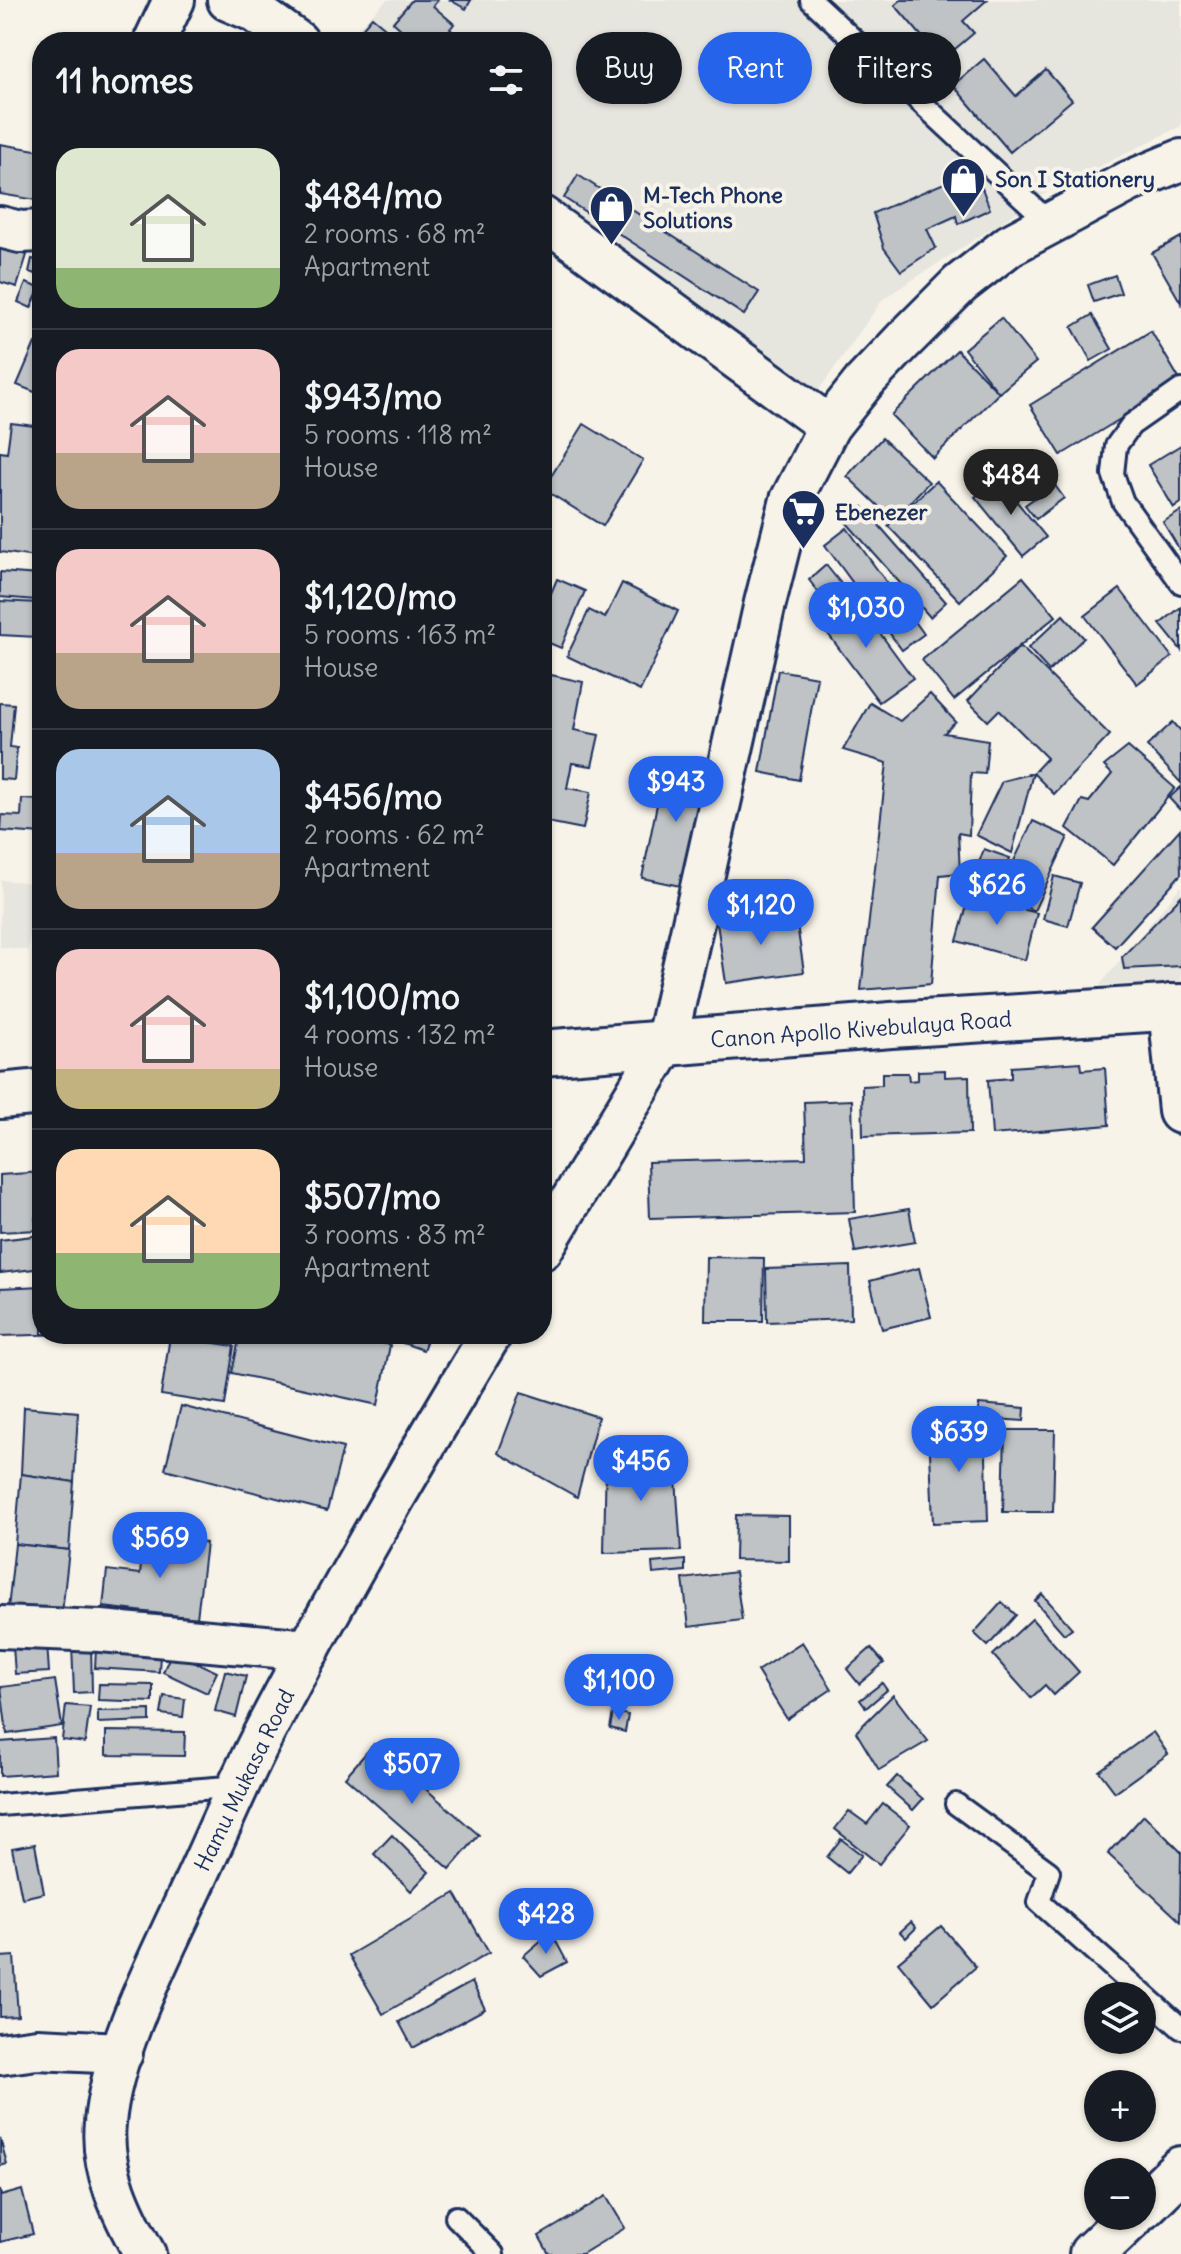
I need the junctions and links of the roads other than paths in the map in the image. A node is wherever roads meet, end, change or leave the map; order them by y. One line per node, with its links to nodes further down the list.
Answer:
1 (174, 0): 4 (street)
2 (228, 0): 5 (street)
3 (811, 0): 7 (lane)
4 (159, 32)
5 (284, 32)
6 (1181, 160): 7 (street)
7 (1050, 223): 12 (street)
8 (552, 224): 12 (street)
9 (0, 227): 10 (street)
10 (32, 231)
11 (1181, 390): 13 (lane)
12 (829, 426): 15 (street)
13 (1181, 583)
14 (1176, 1007): 15 (main road, Canon Apollo Kivebulaya Road); 19 (main road)
15 (666, 1043): 16 (main road, Canon Apollo Kivebulaya Road); 20 (street)
16 (552, 1052)
17 (32, 1093): 18 (main road)
18 (0, 1096)
19 (1181, 1111)
20 (552, 1232)
21 (485, 1344): 23 (street, Hamu Mukasa Road)
22 (0, 1627): 23 (street)
23 (309, 1650): 24 (street, Hamu Mukasa Road)
24 (240, 1786): 26 (lane); 28 (street, Hamu Mukasa Road)
25 (956, 1804): 27 (lane)
26 (0, 1805)
27 (1181, 2028)
28 (122, 2053): 29 (street); 34 (street, Hamu Mukasa Road)
29 (0, 2054)
30 (1181, 2169): 31 (main road)
31 (1156, 2193)
32 (456, 2217): 35 (lane)
33 (1117, 2230): 36 (main road)
34 (145, 2254)
35 (493, 2254)
36 (1092, 2254)

